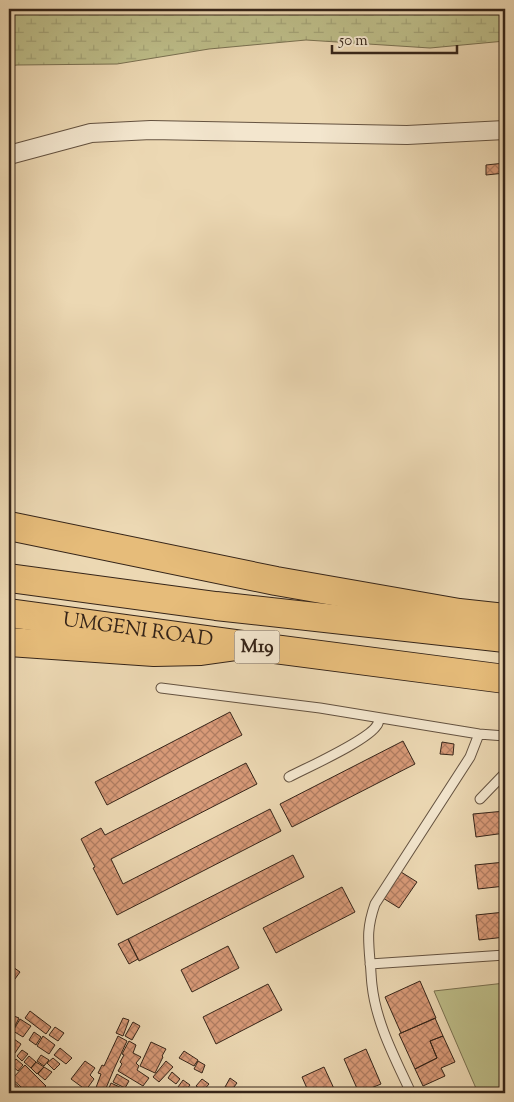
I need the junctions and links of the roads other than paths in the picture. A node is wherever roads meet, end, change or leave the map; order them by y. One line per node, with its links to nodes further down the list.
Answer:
1 (505, 130): 2 (street)
2 (9, 156)
3 (9, 526): 6 (highway)
4 (9, 578): 7 (highway, UMGENI ROAD / M19)
5 (9, 613): 9 (highway, UMGENI ROAD / M19)
6 (505, 618)
7 (505, 638)
8 (9, 642): 9 (highway)
9 (244, 645): 10 (highway, UMGENI ROAD / M19)
10 (505, 679)
11 (161, 688): 12 (lane)
12 (380, 718): 13 (lane); 16 (lane)
13 (479, 734): 14 (lane); 19 (lane)
14 (505, 736)
15 (505, 772): 17 (lane)
16 (288, 777)
17 (480, 799)
18 (505, 955): 19 (lane)
19 (370, 964): 20 (lane)
20 (411, 1093)

